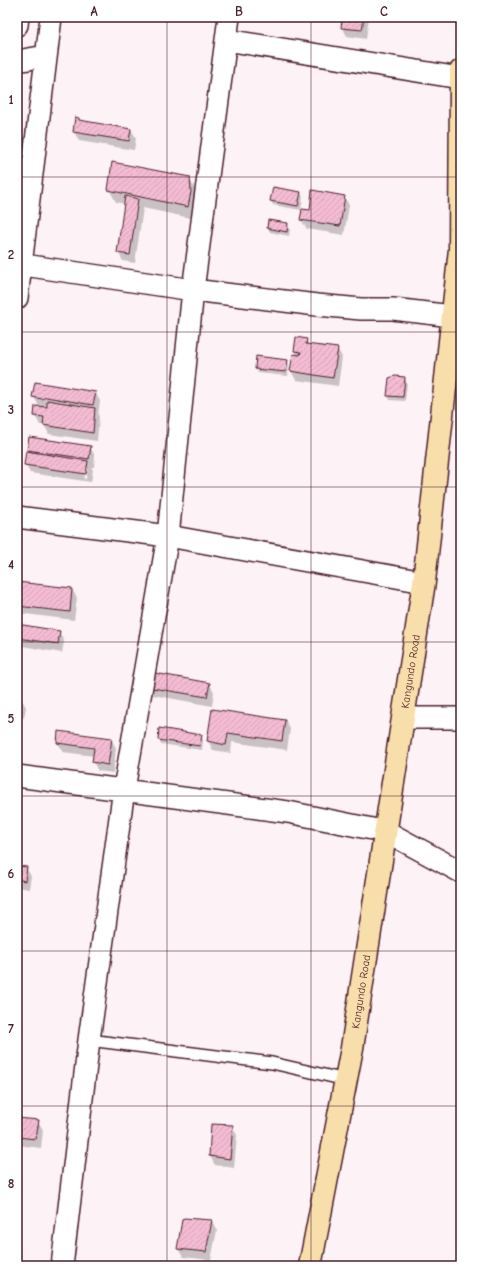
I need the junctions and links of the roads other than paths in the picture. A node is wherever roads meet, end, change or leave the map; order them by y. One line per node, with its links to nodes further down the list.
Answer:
1 (18, 17): 4 (street)
2 (51, 17): 6 (street)
3 (229, 17): 5 (street)
4 (17, 25)
5 (226, 40): 8 (street); 11 (street)
6 (46, 56): 7 (street); 10 (street)
7 (17, 61)
8 (461, 75): 9 (highway, Kangundo Road)
9 (461, 249): 13 (highway, Kangundo Road)
10 (19, 265): 11 (street); 12 (street)
11 (193, 290): 13 (street); 15 (street)
12 (17, 298)
13 (452, 316): 16 (highway, Kangundo Road)
14 (17, 517): 15 (street)
15 (168, 536): 16 (street); 20 (street)
16 (424, 582): 17 (highway, Kangundo Road)
17 (403, 718): 18 (street); 21 (highway, Kangundo Road)
18 (461, 718)
19 (17, 776): 20 (street)
20 (124, 789): 21 (street); 23 (street)
21 (386, 832): 22 (street); 24 (highway, Kangundo Road)
22 (461, 872)
23 (89, 1040): 24 (lane); 25 (street)
24 (346, 1080): 26 (highway, Kangundo Road)
25 (62, 1266)
26 (310, 1266)

